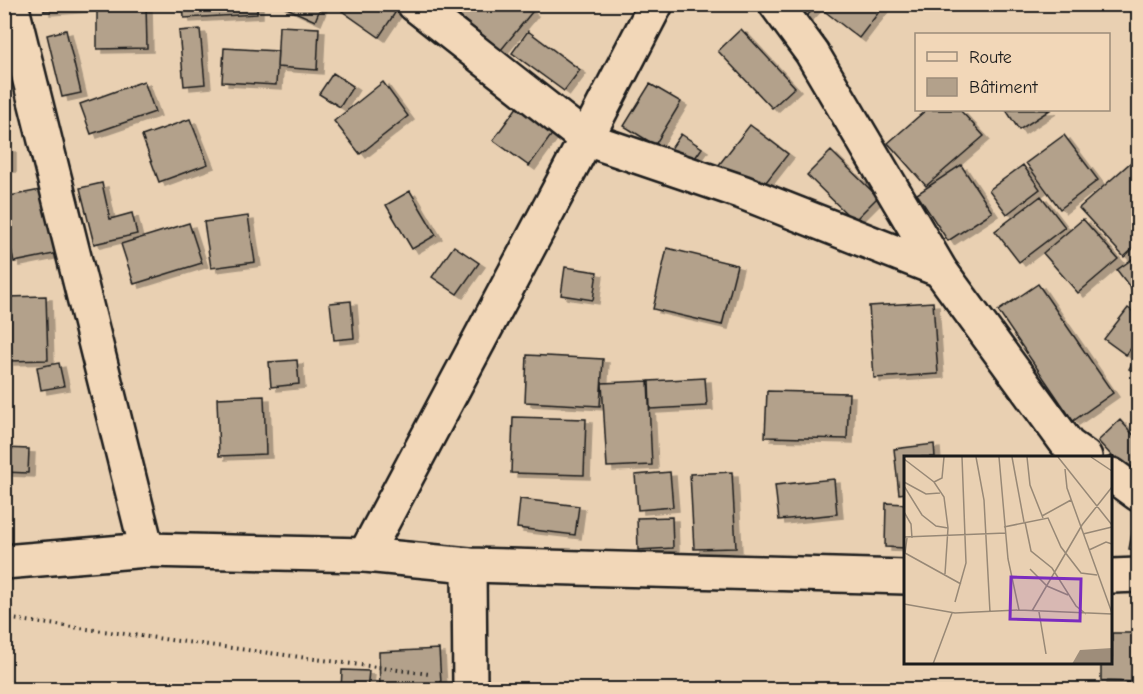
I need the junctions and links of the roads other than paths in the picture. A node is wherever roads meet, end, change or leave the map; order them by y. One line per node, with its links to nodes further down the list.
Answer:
1 (11, 4): 10 (street)
2 (414, 4): 5 (street)
3 (656, 4): 5 (street)
4 (776, 4): 6 (street)
5 (586, 139): 6 (street); 11 (street)
6 (940, 270): 7 (street)
7 (1084, 456)
8 (1113, 476): 9 (street)
9 (1138, 494)
10 (147, 550): 11 (street); 12 (street)
11 (365, 555): 13 (street)
12 (4, 562)
13 (469, 565): 16 (street); 17 (street)
14 (1138, 575): 15 (street)
15 (1113, 576)
16 (904, 577)
17 (470, 690)

